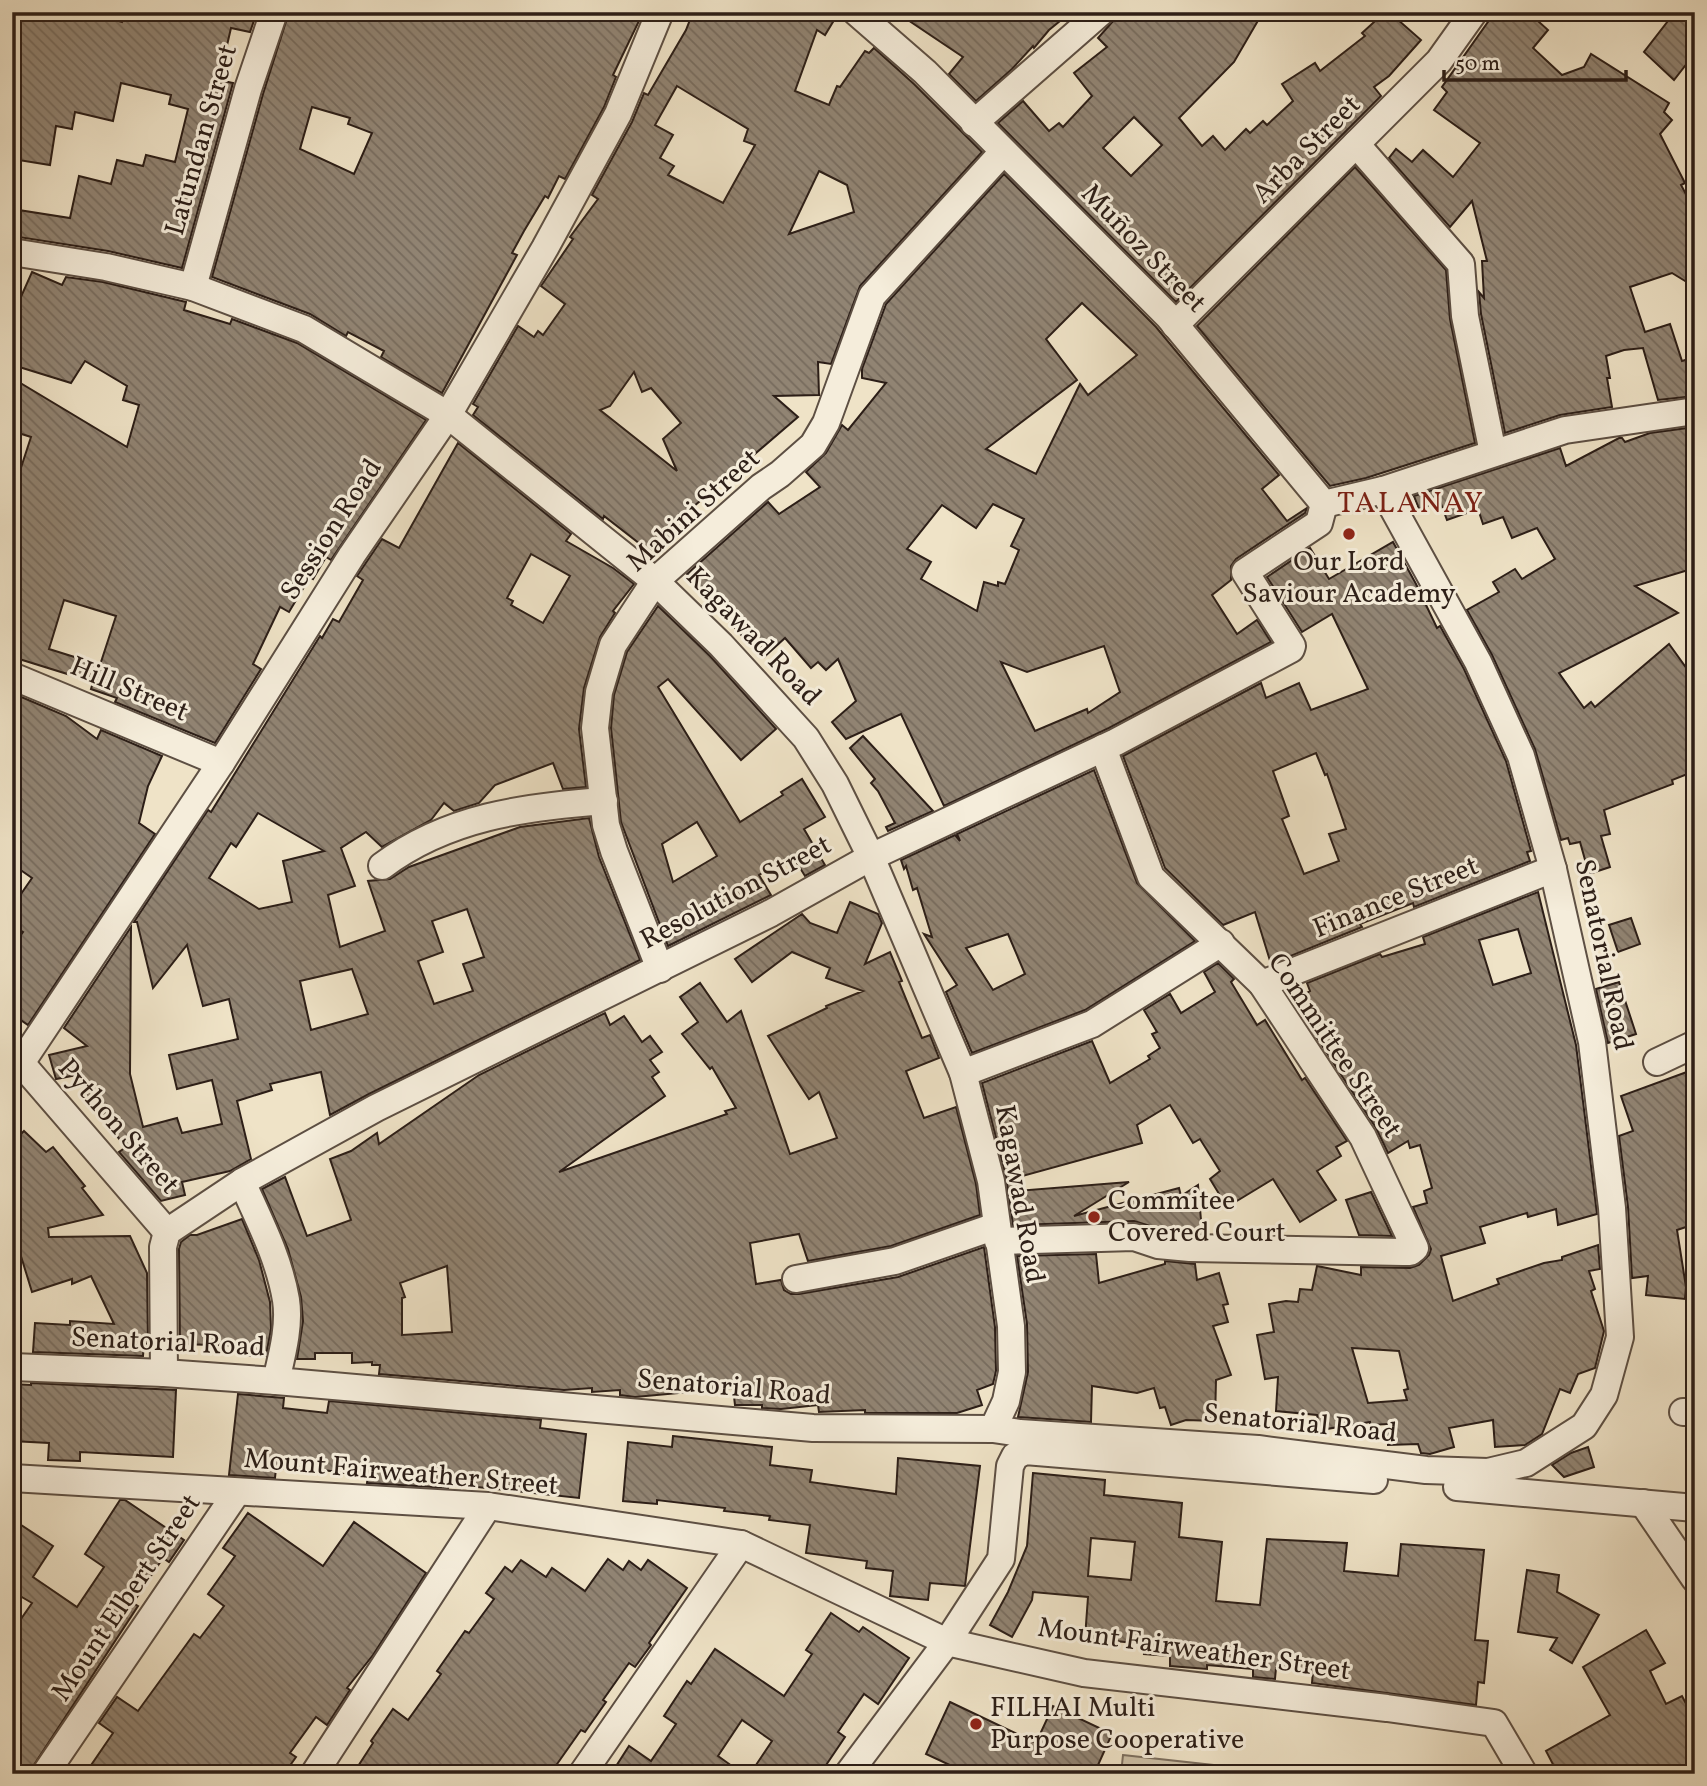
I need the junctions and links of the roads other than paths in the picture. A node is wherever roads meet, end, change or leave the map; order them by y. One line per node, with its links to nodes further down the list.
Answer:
1 (274, 12): 10 (street, Latundan Street)
2 (660, 12): 13 (street, Session Road)
3 (856, 12): 6 (street, Muñoz Street)
4 (1101, 12): 6 (street)
5 (1474, 12): 7 (street, Arba Street)
6 (974, 123): 8 (street, Muñoz Street)
7 (1356, 144): 11 (street, Arba Street); 14 (street)
8 (1003, 152): 11 (street, Muñoz Street); 17 (street, Mabini Street)
9 (12, 251): 10 (street, Kagawad Road)
10 (193, 287): 13 (street, Kagawad Road)
11 (1175, 325): 16 (street, Muñoz Street)
12 (1695, 411): 14 (street)
13 (448, 415): 17 (street, Kagawad Road); 20 (street, Session Road)
14 (1493, 453): 15 (street)
15 (1383, 491): 16 (street); 24 (street, Senatorial Road)
16 (1324, 504): 19 (street, Resolution Street)
17 (655, 581): 21 (street, Mabini Street); 22 (street, Kagawad Road)
18 (12, 676): 20 (street, Hill Street)
19 (1103, 748): 22 (street, Resolution Street); 25 (street, Committee Street)
20 (220, 763): 30 (street, Session Road)
21 (604, 801): 23 (street); 26 (street, Mabini Street)
22 (871, 857): 26 (street, Resolution Street); 31 (street, Kagawad Road)
23 (382, 866)
24 (1553, 869): 27 (street, Finance Street); 39 (street, Senatorial Road)
25 (1221, 943): 27 (street, Committee Street); 31 (street)
26 (660, 969): 32 (street, Resolution Street)
27 (1262, 984): 34 (street, Committee Street)
28 (1695, 1044): 29 (street)
29 (1657, 1062)
30 (17, 1063): 33 (street, Python Street)
31 (963, 1073): 34 (street, Kagawad Road)
32 (242, 1182): 33 (street, Resolution Street); 38 (street)
33 (167, 1232): 37 (street)
34 (997, 1233): 35 (street); 39 (street, Kagawad Road)
35 (796, 1279)
36 (12, 1367): 37 (street, Senatorial Road)
37 (164, 1373): 38 (street, Senatorial Road)
38 (276, 1381): 39 (street, Senatorial Road)
39 (993, 1429)
40 (12, 1478): 41 (street, Mount Fairweather Street)
41 (237, 1492): 43 (street, Mount Fairweather Street); 48 (street, Mount Elbert Street)
42 (1643, 1503): 44 (street); 46 (street); 47 (street)
43 (488, 1506): 45 (street, Mount Fairweather Street); 49 (street)
44 (1695, 1508)
45 (741, 1544): 47 (street, Mount Fairweather Street); 50 (street)
46 (1695, 1579)
47 (947, 1642): 51 (street); 52 (street, Mount Fairweather Street)
48 (45, 1774)
49 (314, 1774)
50 (582, 1774)
51 (848, 1774)
52 (1524, 1774)

